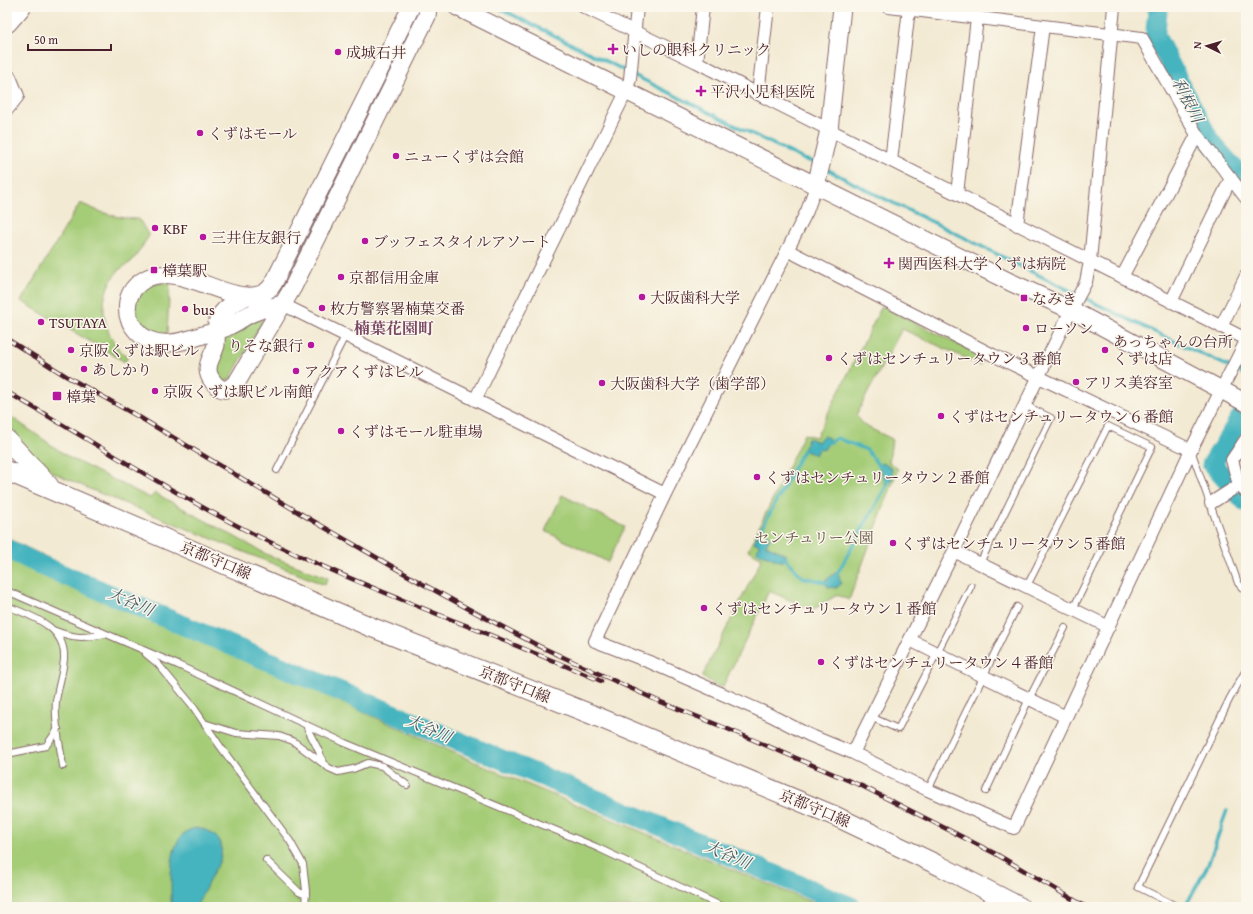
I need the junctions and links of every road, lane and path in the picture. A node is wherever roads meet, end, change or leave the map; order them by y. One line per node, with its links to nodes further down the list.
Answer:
1 (21, 7): 14 (main road)
2 (411, 7): 35 (street)
3 (428, 7): 37 (street)
4 (458, 7): 20 (street)
5 (584, 7): 16 (street)
6 (637, 7): 16 (street)
7 (703, 7): 18 (street)
8 (768, 7): 21 (street)
9 (842, 7): 23 (street)
10 (889, 7): 12 (street)
11 (1114, 7): 17 (street)
12 (908, 9): 13 (street); 25 (street)
13 (976, 18): 15 (street); 28 (street)
14 (7, 23)
15 (1043, 26): 17 (street); 30 (street)
16 (634, 32): 18 (street); 20 (street)
17 (1111, 34): 24 (street); 32 (street)
18 (697, 62): 21 (street)
19 (7, 75): 22 (street)
20 (626, 92): 27 (street); 45 (street)
21 (758, 94): 23 (street)
22 (7, 110)
23 (829, 130): 25 (street); 27 (street)
24 (1197, 135): 26 (street); 34 (street)
25 (891, 161): 28 (street)
26 (1230, 178): 29 (street); 36 (street)
27 (816, 186): 31 (street); 38 (street)
28 (956, 194): 30 (street)
29 (1246, 198)
30 (1017, 224): 32 (street)
31 (788, 250): 43 (street); 55 (street)
32 (1090, 261): 34 (street); 38 (street)
33 (1246, 276): 39 (street)
34 (1122, 277): 36 (street)
35 (247, 296): 40 (street); 40 (street)
36 (1171, 302): 39 (street)
37 (282, 304): 40 (street); 40 (street); 41 (street)
38 (1071, 310): 43 (street); 44 (street)
39 (1221, 327): 42 (street)
40 (216, 331)
41 (345, 336): 45 (street); 51 (lane)
42 (1246, 340): 44 (street)
43 (1039, 377): 47 (street); 50 (street)
44 (1221, 390): 46 (street); 50 (street)
45 (475, 400): 55 (street)
46 (1246, 403)
47 (1025, 405): 57 (street); 58 (lane)
48 (1246, 439): 53 (street)
49 (7, 440): 54 (main road)
50 (1191, 450): 56 (lane); 66 (street)
51 (278, 470)
52 (7, 471): 54 (main road, 京都守口線)
53 (1243, 489): 56 (street)
54 (53, 490): 94 (main road, 京都守口線)
55 (665, 494): 81 (street)
56 (1211, 503): 62 (lane)
57 (954, 551): 58 (street); 70 (street)
58 (980, 563): 60 (street)
59 (971, 586): 72 (lane)
60 (1027, 586): 65 (street); 65 (lane)
61 (7, 591): 69 (lane)
62 (1246, 592)
63 (7, 606): 68 (lane)
64 (1017, 607): 74 (lane)
65 (1073, 609): 66 (street)
66 (1108, 627): 77 (street)
67 (1065, 628): 75 (lane)
68 (52, 629): 69 (lane); 80 (lane)
69 (106, 634): 71 (lane)
70 (910, 640): 72 (street); 76 (street)
71 (138, 648): 78 (lane); 79 (lane)
72 (937, 653): 74 (street); 76 (lane)
73 (1246, 670): 95 (lane)
74 (983, 676): 75 (street); 86 (lane)
75 (1029, 699): 77 (street); 87 (lane)
76 (871, 717): 81 (street)
77 (1066, 717): 86 (street)
78 (204, 723): 83 (lane); 89 (lane)
79 (306, 725): 83 (lane); 93 (lane)
80 (58, 729): 82 (lane); 84 (lane)
81 (853, 753): 86 (street)
82 (7, 754)
83 (323, 764): 85 (lane)
84 (63, 766)
85 (407, 785)
86 (928, 790)
87 (986, 791)
88 (266, 860): 89 (lane)
89 (306, 895): 92 (lane)
90 (161, 905): 91 (lane)
91 (168, 907)
92 (305, 907)
93 (723, 907)
94 (1020, 907)
95 (1178, 907)

